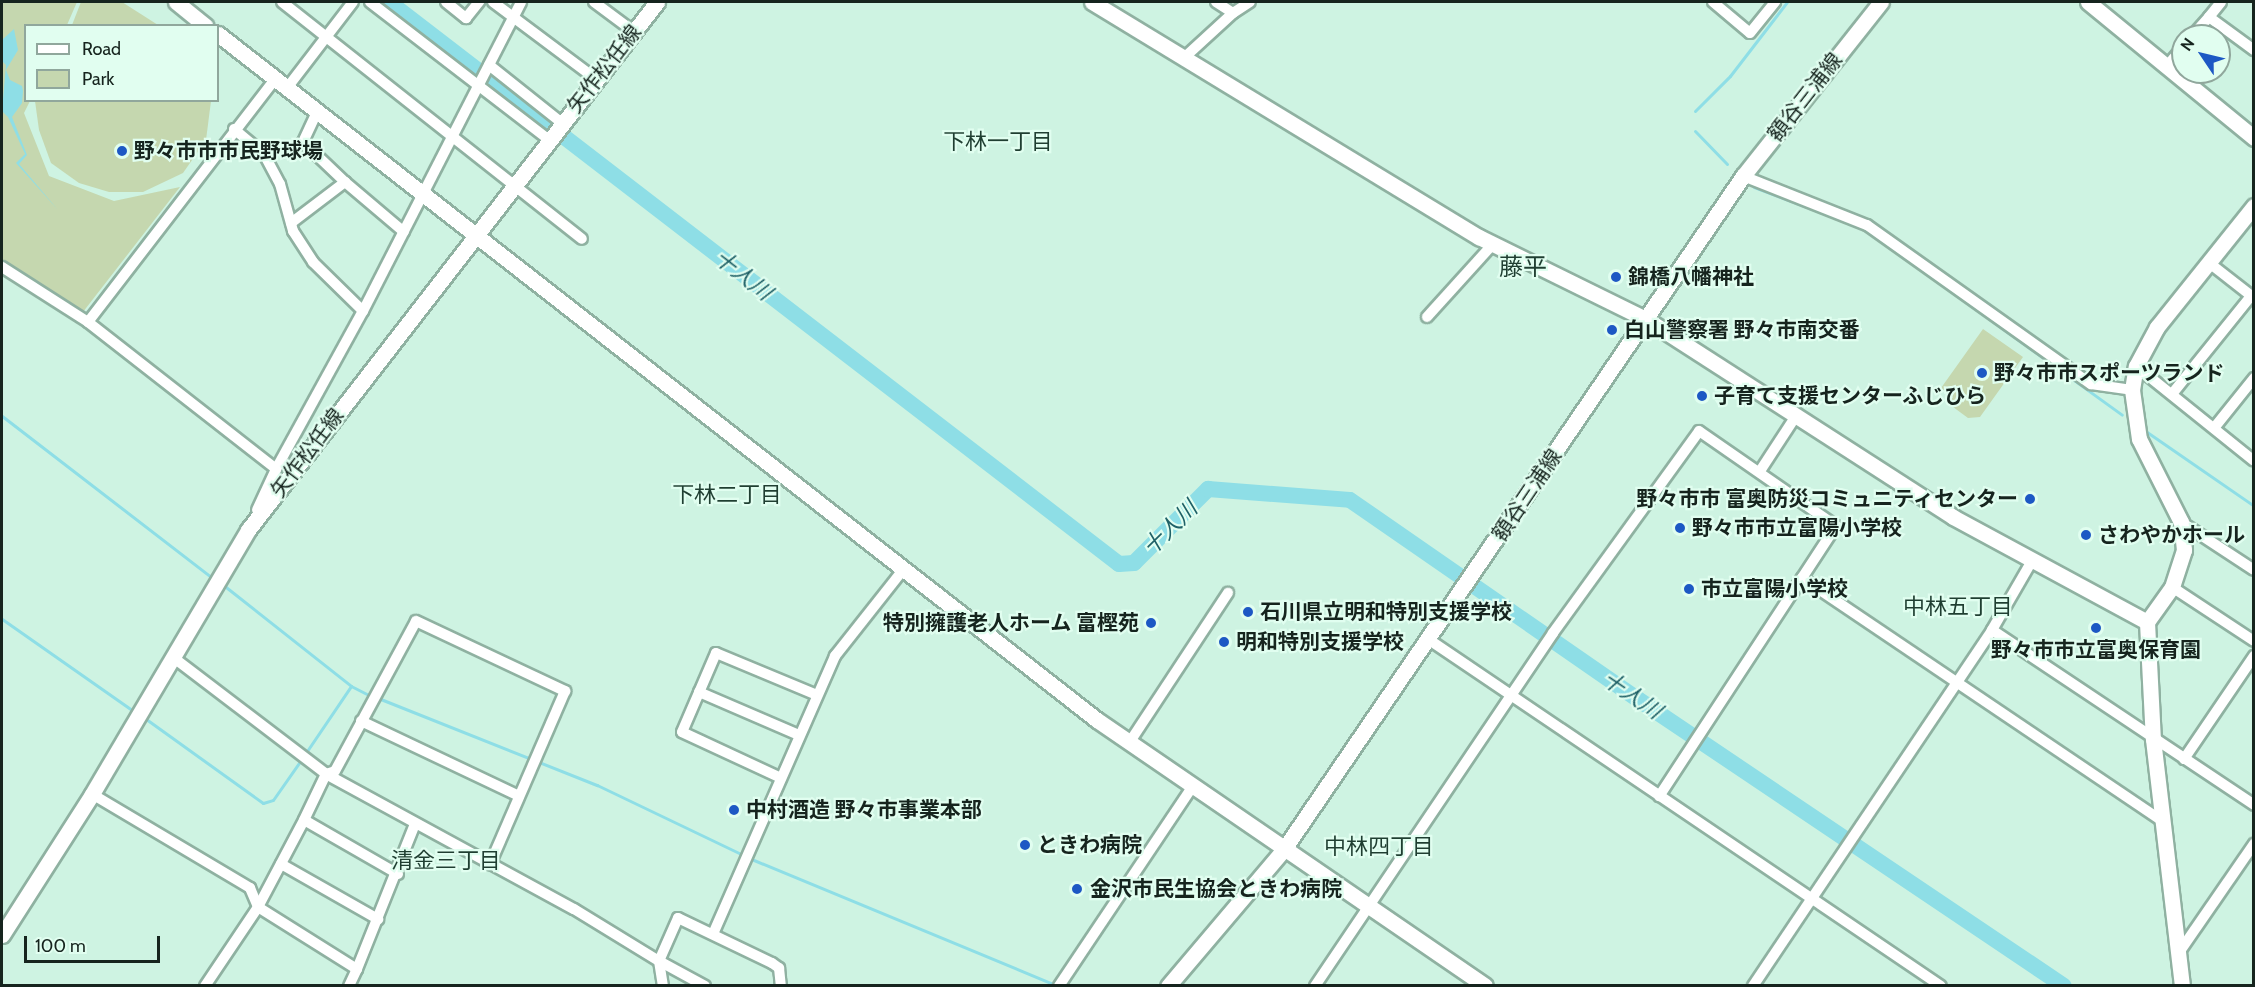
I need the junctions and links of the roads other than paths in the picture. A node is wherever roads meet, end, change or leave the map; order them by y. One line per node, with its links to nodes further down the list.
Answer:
1 (282, 2): 26 (street)
2 (353, 2): 26 (street)
3 (370, 2): 31 (street)
4 (446, 2): 5 (street)
5 (479, 2)
6 (492, 2): 21 (street)
7 (521, 2): 21 (street)
8 (594, 2): 24 (street)
9 (657, 2): 24 (street, 矢作松任線)
10 (1092, 2): 28 (street)
11 (1216, 2): 19 (street)
12 (1250, 2): 19 (street)
13 (1713, 2): 14 (street)
14 (1775, 2)
15 (1881, 2): 39 (street, 額谷三浦線)
16 (2088, 2): 30 (street)
17 (2221, 2): 20 (street)
18 (183, 4): 22 (street)
19 (1233, 13): 28 (street)
20 (2209, 16): 23 (street); 27 (street)
21 (513, 18): 31 (street); 32 (street)
22 (204, 24)
23 (2202, 24)
24 (633, 31): 32 (street, 矢作松任線)
25 (219, 35): 33 (street)
26 (327, 38): 33 (street); 37 (street)
27 (2253, 50)
28 (1186, 56): 48 (street)
29 (2171, 61): 30 (street)
30 (2167, 66): 38 (street)
31 (484, 75): 36 (street); 36 (street); 37 (street)
32 (596, 79): 36 (street, 矢作松任線)
33 (281, 84): 34 (street); 35 (street)
34 (317, 112): 40 (street); 42 (street)
35 (234, 129): 44 (street); 55 (street)
36 (556, 131): 41 (street, 矢作松任線)
37 (453, 136): 41 (street); 42 (street)
38 (2253, 138)
39 (1743, 176): 54 (street, 額谷三浦線); 58 (street)
40 (345, 182): 44 (street); 45 (street)
41 (516, 184): 46 (street, 矢作松任線); 47 (street)
42 (422, 196): 45 (street); 46 (street)
43 (2253, 206): 49 (street)
44 (291, 223): 52 (street)
45 (404, 232): 52 (street)
46 (474, 235): 66 (street, 矢作松任線); 68 (street)
47 (582, 239)
48 (1493, 244): 53 (street); 54 (street)
49 (2208, 262): 51 (street); 56 (street)
50 (2, 267): 55 (street)
51 (2252, 297): 59 (street)
52 (363, 311): 63 (street)
53 (1427, 317)
54 (1646, 319): 60 (street); 75 (street, 額谷三浦線)
55 (88, 322): 63 (street)
56 (2136, 366): 58 (street); 59 (street)
57 (2253, 378): 61 (street)
58 (2132, 390): 65 (street)
59 (2172, 394): 61 (street)
60 (1796, 416): 64 (street); 67 (street)
61 (2214, 428): 62 (street)
62 (2253, 460)
63 (276, 469): 66 (street)
64 (1760, 471): 70 (street); 82 (street)
65 (2181, 522): 69 (street); 71 (street)
66 (248, 530): 78 (street, 矢作松任線)
67 (2033, 559): 73 (street); 74 (street)
68 (903, 570): 81 (street); 86 (street)
69 (2253, 570)
70 (1802, 578): 79 (street); 93 (street)
71 (2172, 587): 73 (street); 76 (street)
72 (1228, 593): 86 (street)
73 (2147, 622): 85 (street)
74 (1992, 630): 79 (street); 85 (street)
75 (1428, 639): 82 (street); 99 (street, 額谷三浦線)
76 (2253, 641)
77 (2253, 656): 87 (street)
78 (174, 658): 88 (street); 91 (street, 矢作松任線)
79 (1956, 682): 96 (street); 103 (street)
80 (699, 692): 81 (street); 84 (street); 89 (street)
81 (817, 695): 84 (street)
82 (1510, 696): 93 (street); 104 (street)
83 (361, 721): 88 (street); 92 (street); 92 (street)
84 (799, 735): 89 (street)
85 (2153, 739): 87 (street); 96 (street)
86 (1129, 743): 90 (street)
87 (2184, 759): 94 (street)
88 (322, 771): 95 (street); 97 (street)
89 (781, 778): 107 (street)
90 (1192, 787): 99 (street); 112 (street)
91 (92, 794): 105 (street); 108 (street, 矢作松任線)
92 (519, 796): 101 (street)
93 (1659, 796): 103 (street)
94 (2253, 805)
95 (304, 820): 100 (street); 102 (street)
96 (2164, 822): 109 (street)
97 (415, 824): 101 (street); 102 (street)
98 (2253, 844): 109 (street)
99 (1284, 849): 104 (street); 118 (street, 額谷三浦線)
100 (281, 864): 105 (street); 106 (street)
101 (490, 864): 110 (street)
102 (398, 874): 106 (street)
103 (1812, 898): 121 (street); 122 (street)
104 (1367, 906): 119 (street); 120 (street)
105 (258, 907): 111 (street); 113 (street)
106 (378, 920): 111 (street)
107 (712, 934): 110 (street); 117 (street)
108 (2, 935)
109 (2178, 954): 123 (street)
110 (659, 961): 115 (street); 116 (street)
111 (357, 969): 114 (street)
112 (1060, 984)
113 (205, 986)
114 (349, 986)
115 (663, 986)
116 (705, 986)
117 (781, 986)
118 (1168, 986)
119 (1315, 986)
120 (1485, 986)
121 (1753, 986)
122 (1941, 986)
123 (2182, 986)

